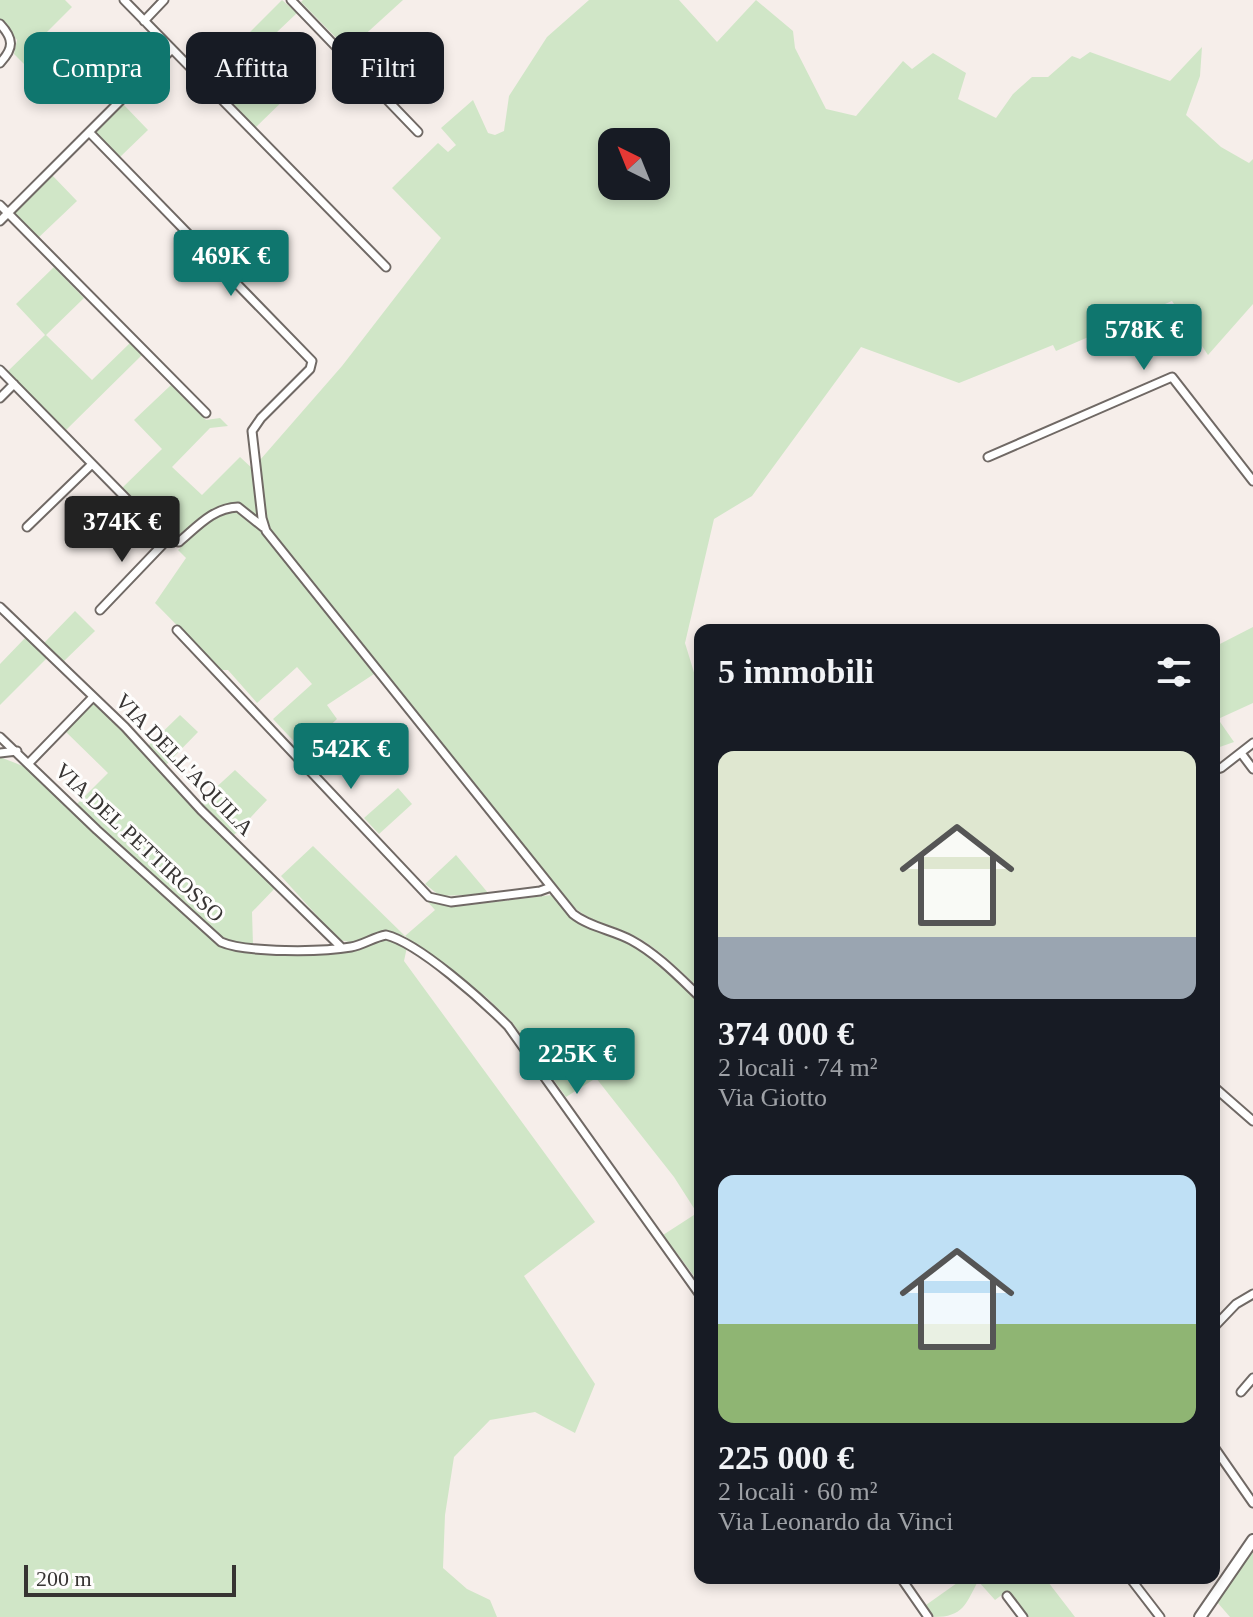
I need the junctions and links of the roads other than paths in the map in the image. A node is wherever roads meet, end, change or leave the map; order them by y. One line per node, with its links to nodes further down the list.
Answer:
1 (124, 0): 4 (street)
2 (164, 0): 4 (street)
3 (291, 0): 9 (street)
4 (144, 21): 6 (street)
5 (0, 24): 7 (street)
6 (171, 50): 8 (street); 13 (street)
7 (0, 63)
8 (89, 132): 11 (street); 22 (street)
9 (418, 132)
10 (0, 205): 11 (street)
11 (8, 213): 12 (street); 17 (street)
12 (0, 221)
13 (386, 267)
14 (0, 370): 15 (street)
15 (14, 384): 16 (street); 19 (street)
16 (0, 398)
17 (206, 413)
18 (988, 457): 20 (street)
19 (92, 464): 21 (street); 23 (street)
20 (1253, 481)
21 (27, 527)
22 (266, 531): 23 (street); 36 (street)
23 (167, 540): 25 (street)
24 (0, 607): 27 (street, VIA DELL'AQUILA)
25 (100, 610)
26 (177, 630): 36 (street)
27 (93, 697): 33 (street); 37 (street, VIA DELL'AQUILA)
28 (0, 737): 30 (street, VIA DEL PETTIROSSO)
29 (1253, 743): 32 (street)
30 (17, 751): 31 (street); 33 (street, VIA DEL PETTIROSSO)
31 (0, 753)
32 (1241, 753): 34 (street); 35 (street)
33 (29, 763): 39 (street, VIA DEL PETTIROSSO)
34 (1220, 768)
35 (1253, 769)
36 (551, 887): 40 (street)
37 (324, 930): 38 (street, VIA DELL'AQUILA); 39 (street)
38 (342, 948): 39 (street, VIA DEL PETTIROSSO); 43 (street, VIA DEL PETTIROSSO)
39 (318, 949)
40 (694, 992)
41 (1220, 1092): 42 (street)
42 (1253, 1121)
43 (694, 1287)
44 (1253, 1294): 45 (street)
45 (1220, 1321)
46 (1253, 1378): 47 (street)
47 (1241, 1392)
48 (1220, 1455): 49 (street)
49 (1252, 1500)
50 (1253, 1540): 57 (main road)
51 (905, 1584): 54 (street)
52 (1135, 1584): 56 (street)
53 (1007, 1596): 55 (street)
54 (928, 1617)
55 (1023, 1617)
56 (1160, 1617)
57 (1200, 1617)

